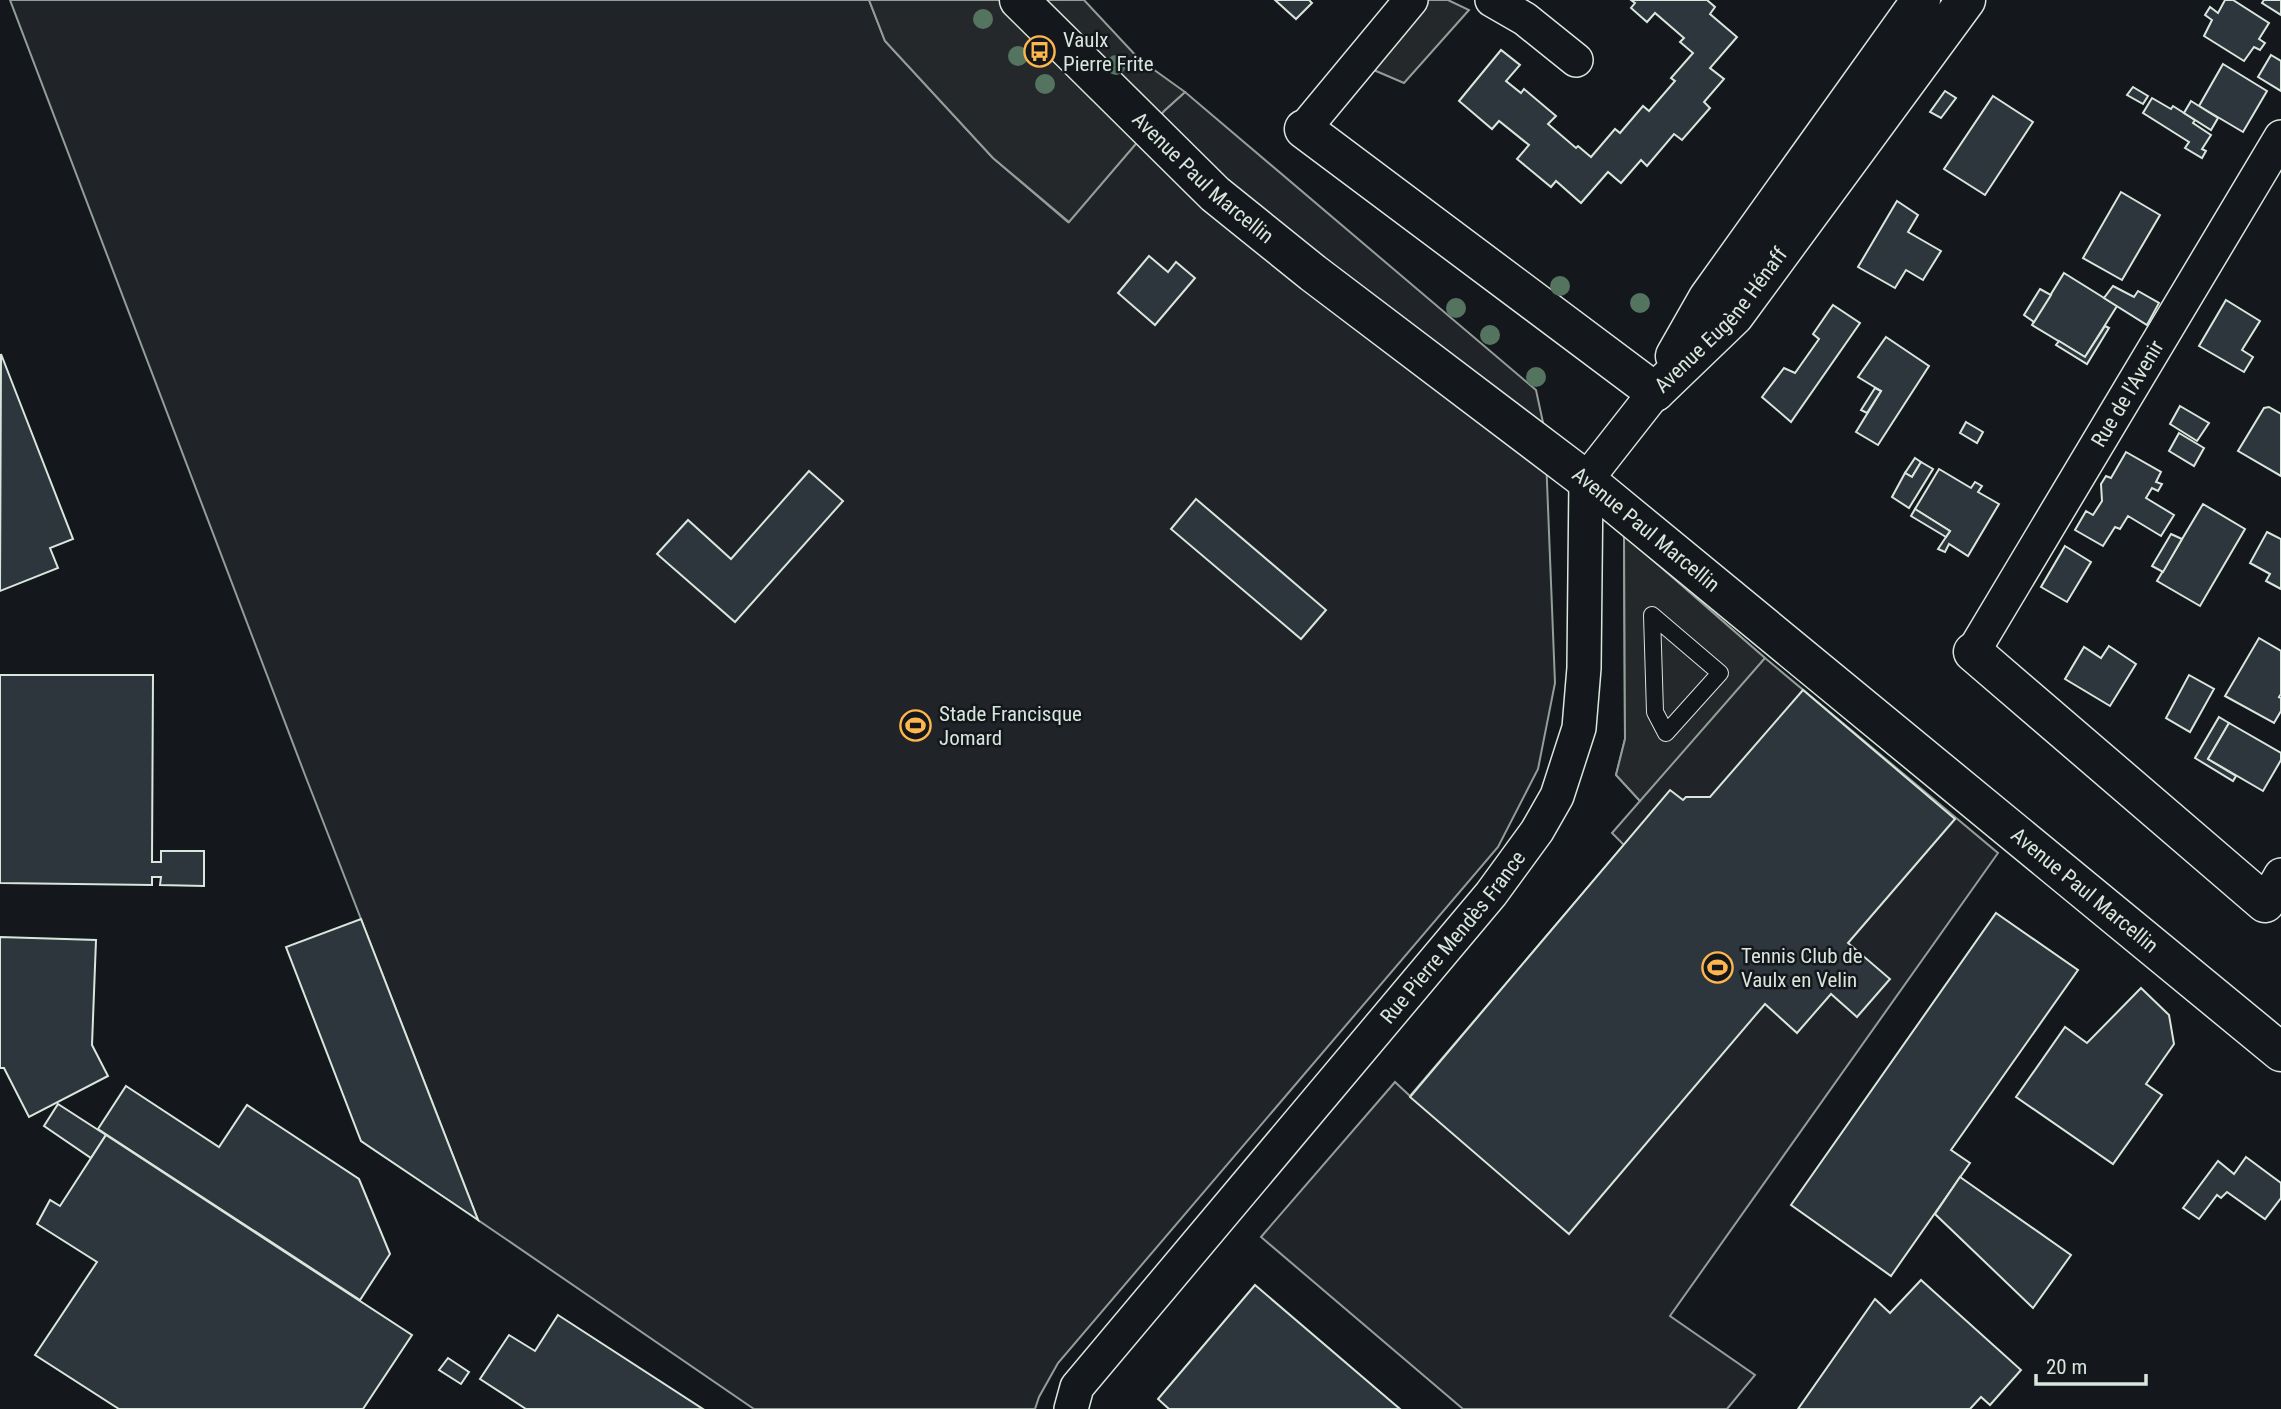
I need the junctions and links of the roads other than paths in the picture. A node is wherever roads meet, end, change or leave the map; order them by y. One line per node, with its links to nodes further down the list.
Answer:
1 (1019, 0): 10 (main road, Avenue Paul Marcellin)
2 (1411, 0): 7 (street)
3 (1492, 0): 6 (street)
4 (1921, 0): 9 (main road, Avenue Eugène Hénaff)
5 (1966, 0): 9 (main road, Avenue Eugène Hénaff)
6 (1576, 60)
7 (1304, 129): 9 (main road)
8 (2281, 136): 11 (street, Rue de l'Avenir)
9 (1655, 392): 10 (street)
10 (1586, 480): 14 (main road, Avenue Paul Marcellin); 15 (street, Rue Pierre Mendès France)
11 (1973, 652): 13 (main road)
12 (1666, 733): 12 (lane)
13 (2273, 889)
14 (2281, 1052)
15 (1071, 1409)

